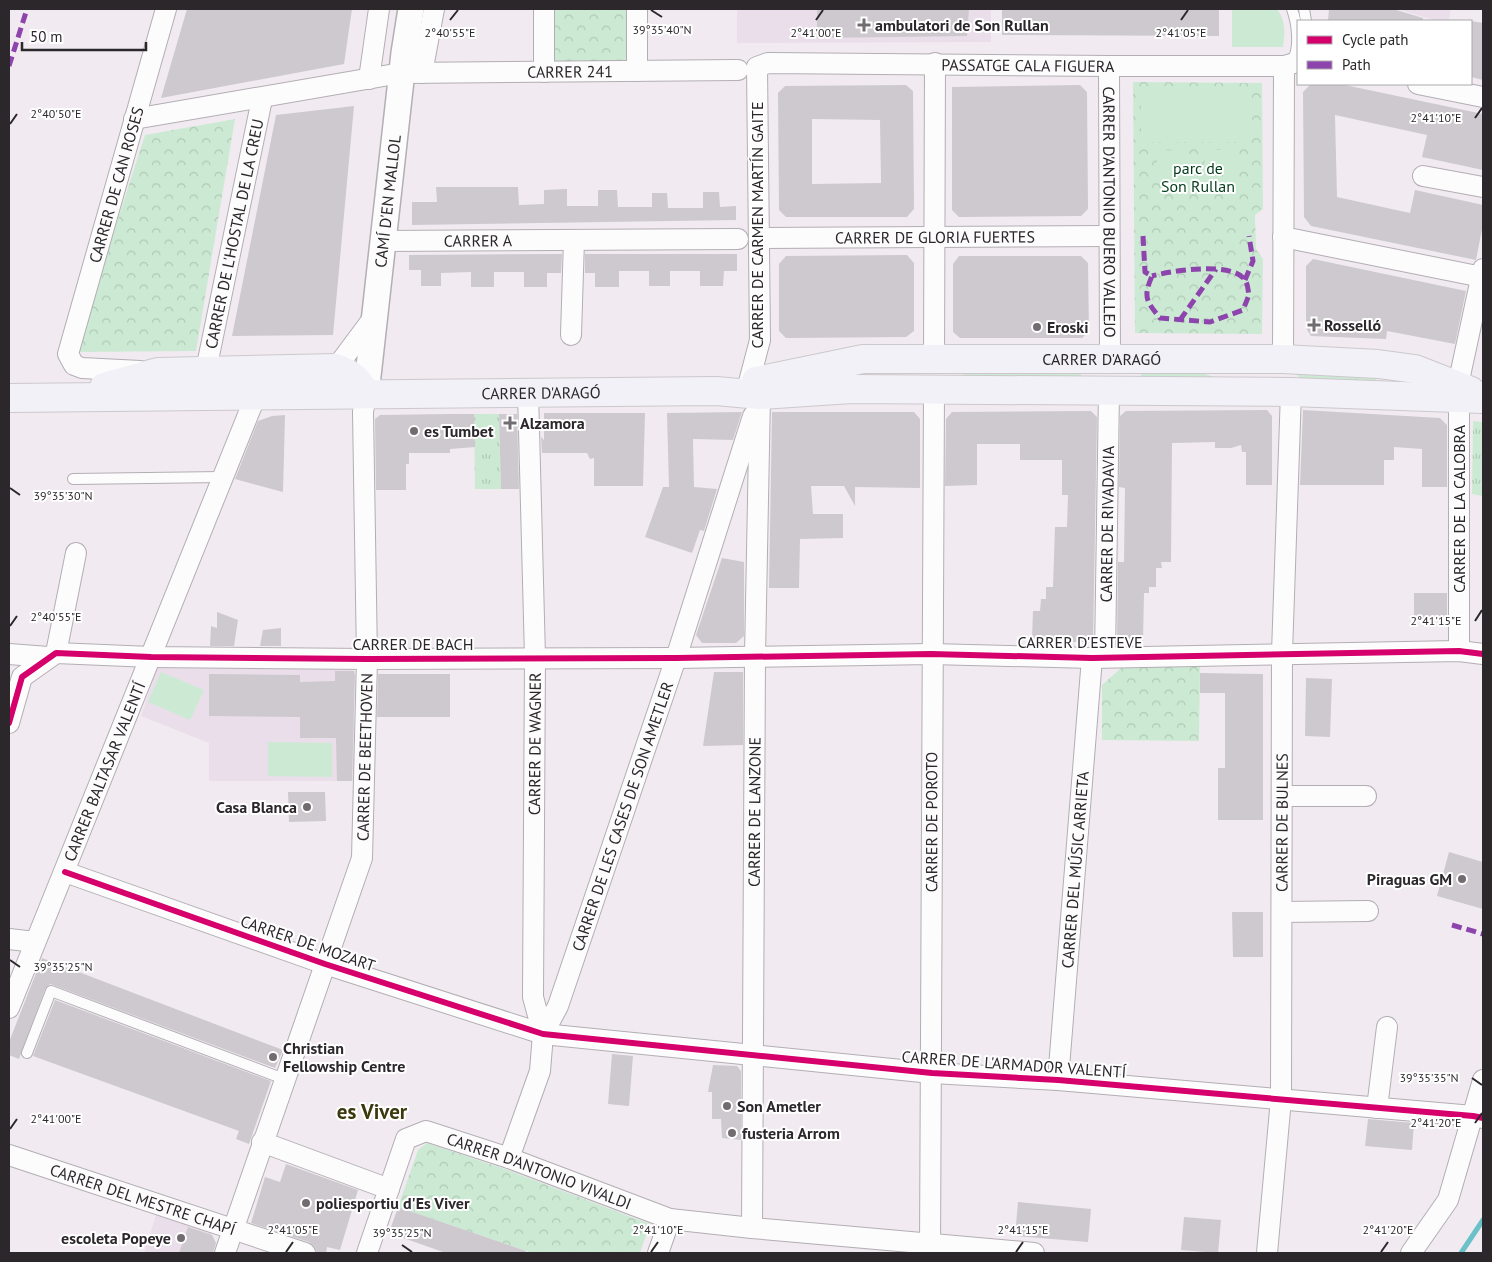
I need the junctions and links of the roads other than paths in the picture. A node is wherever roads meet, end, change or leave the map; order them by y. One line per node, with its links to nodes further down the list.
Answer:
1 (166, 9): 19 (street, CARRER DE CAN ROSES)
2 (379, 9): 15 (street)
3 (411, 9): 11 (street, CAMÍ D'EN MALLOL)
4 (434, 9): 11 (street)
5 (544, 9): 14 (street)
6 (637, 9): 13 (street)
7 (1292, 9): 9 (lane)
8 (935, 63): 10 (street, PASSATGE CALA FIGUERA); 12 (street, PASSATGE CALA FIGUERA); 23 (street)
9 (1291, 63): 10 (street, PASSATGE CALA FIGUERA); 24 (street)
10 (1109, 66): 22 (street, CARRER D'ANTONIO BUERO VALLEJO)
11 (409, 67): 14 (street, CARRER 241); 15 (street, CARRER 241); 28 (street, CAMÍ D'EN MALLOL)
12 (747, 68): 13 (street, CARRER 241); 25 (street, CARRER DE CARMEN MARTÍN GAITE)
13 (637, 71): 14 (street, CARRER 241)
14 (544, 72)
15 (368, 79): 18 (street, CARRER 241)
16 (1423, 85): 17 (street)
17 (1483, 97)
18 (262, 99): 19 (street, CARRER 241); 36 (street, CARRER DE L'HOSTAL DE LA CREU)
19 (134, 119): 37 (street, CARRER DE CAN ROSES)
20 (1423, 176): 21 (street)
21 (1483, 187)
22 (1109, 236): 23 (street, CARRER DE GLORIA FUERTES); 32 (street, CARRER D'ANTONIO BUERO VALLEJO)
23 (934, 237): 25 (street, CARRER DE GLORIA FUERTES); 34 (street)
24 (1283, 237): 29 (street); 33 (street)
25 (760, 238): 38 (street, CARRER DE CARMEN MARTÍN GAITE)
26 (738, 239): 27 (street, CARRER A)
27 (574, 240): 28 (street, CARRER A); 31 (street)
28 (382, 241): 30 (street, CAMÍ D'EN MALLOL)
29 (1482, 273): 45 (street, CARRER DE LA CALOBRA)
30 (375, 315): 35 (street); 43 (street, CAMÍ D'EN MALLOL)
31 (571, 335)
32 (1110, 359): 33 (main road, CARRER D'ARAGÓ); 34 (main road, CARRER D'ARAGÓ); 40 (street)
33 (1275, 359): 42 (main road); 45 (main road, CARRER D'ARAGÓ)
34 (934, 360): 38 (main road, CARRER D'ARAGÓ); 39 (main road)
35 (336, 368): 36 (main road, CARRER D'ARAGÓ); 43 (main road)
36 (206, 370): 37 (main road, CARRER D'ARAGÓ)
37 (158, 372): 47 (main road, CARRER D'ARAGÓ)
38 (754, 389): 39 (main road, CARRER D'ARAGÓ); 41 (main road, CARRER D'ARAGÓ); 57 (street, CARRER DE LANZONE); 61 (street, CARRER DE LES CASES DE SON AMETLER)
39 (934, 390): 40 (main road, CARRER D'ARAGÓ); 54 (street, CARRER DE POROTO)
40 (1109, 391): 42 (main road, CARRER D'ARAGÓ); 60 (street, CARRER DE RIVADAVIA)
41 (528, 392): 43 (main road, CARRER D'ARAGÓ); 59 (street, CARRER DE WAGNER)
42 (1291, 392): 45 (main road, CARRER D'ARAGÓ); 52 (street, CARRER DE BULNES)
43 (366, 394): 44 (main road, CARRER D'ARAGÓ); 62 (street, CARRER DE BEETHOVEN)
44 (256, 395): 47 (main road, CARRER D'ARAGÓ); 48 (street, CARRER BALTASAR VALENTÍ)
45 (1471, 395): 51 (street, CARRER DE LA CALOBRA)
46 (9, 398): 47 (main road, CARRER D'ARAGÓ)
47 (66, 398)
48 (222, 477): 49 (lane); 58 (street, CARRER BALTASAR VALENTÍ)
49 (73, 479)
50 (76, 553): 56 (street)
51 (1459, 651): 52 (street, CARRER D'ESTEVE); 55 (street, CARRER D'ESTEVE)
52 (1282, 653): 60 (street, CARRER D'ESTEVE); 64 (street, CARRER DE BULNES)
53 (9, 654): 56 (street, CARRER DE BACH)
54 (931, 654): 57 (street, CARRER D'ESTEVE); 60 (street, CARRER D'ESTEVE); 77 (street, CARRER DE POROTO)
55 (1483, 654)
56 (52, 655): 58 (street, CARRER DE BACH); 63 (street)
57 (755, 656): 61 (street, CARRER D'ESTEVE); 76 (street, CARRER DE LANZONE)
58 (150, 657): 62 (street, CARRER DE BACH); 66 (street, CARRER BALTASAR VALENTÍ)
59 (535, 657): 61 (street, CARRER DE BACH); 62 (street, CARRER DE BACH); 74 (street, CARRER DE WAGNER)
60 (1098, 657): 79 (street, CARRER DEL MÚSIC ARRIETA)
61 (676, 658): 74 (street, CARRER DE LES CASES DE SON AMETLER)
62 (367, 659): 71 (street, CARRER DE BEETHOVEN)
63 (9, 723)
64 (1282, 796): 65 (street); 68 (street, CARRER DE BULNES)
65 (1366, 796)
66 (66, 872): 70 (street, CARRER BALTASAR VALENTÍ); 71 (street, CARRER DE MOZART)
67 (1368, 911): 68 (street)
68 (1282, 912): 81 (street, CARRER DE BULNES)
69 (9, 939): 70 (street)
70 (35, 942): 72 (street, CARRER BALTASAR VALENTÍ)
71 (324, 964): 74 (street, CARRER DE MOZART); 78 (street, CARRER DE BEETHOVEN)
72 (9, 1008)
73 (1387, 1027): 82 (street)
74 (543, 1034): 76 (street, CARRER DE L'ARMADOR VALENTÍ); 86 (street)
75 (27, 1053): 78 (lane)
76 (753, 1054): 77 (street, CARRER DE L'ARMADOR VALENTÍ); 89 (street, CARRER DE LANZONE)
77 (932, 1073): 79 (street, CARRER DE L'ARMADOR VALENTÍ); 91 (street, CARRER DE POROTO)
78 (284, 1079): 84 (street, CARRER DE BEETHOVEN)
79 (1058, 1080): 81 (street, CARRER DE L'ARMADOR VALENTÍ)
80 (1483, 1080): 83 (street)
81 (1281, 1099): 82 (street, CARRER DE L'ARMADOR VALENTÍ); 97 (street, CARRER DE BULNES)
82 (1377, 1108): 83 (street, CARRER DE L'ARMADOR VALENTÍ)
83 (1478, 1117): 98 (street)
84 (262, 1142): 87 (street); 90 (street, CARRER DE BEETHOVEN)
85 (9, 1155): 90 (street, CARRER DEL MESTRE CHAPÍ)
86 (509, 1158): 87 (street, CARRER D'ANTONIO VIVALDI); 88 (street, CARRER D'ANTONIO VIVALDI)
87 (389, 1189): 94 (street)
88 (670, 1219): 89 (street, CARRER D'ANTONIO VIVALDI); 95 (street)
89 (752, 1228): 91 (street, CARRER D'ANTONIO VIVALDI)
90 (233, 1231): 92 (street, CARRER DE BEETHOVEN); 93 (street, CARRER DEL MESTRE CHAPÍ)
91 (930, 1249): 96 (street, CARRER D'ANTONIO VIVALDI)
92 (225, 1253)
93 (305, 1253)
94 (367, 1253)
95 (658, 1253)
96 (1034, 1253)
97 (1267, 1253)
98 (1411, 1253)

